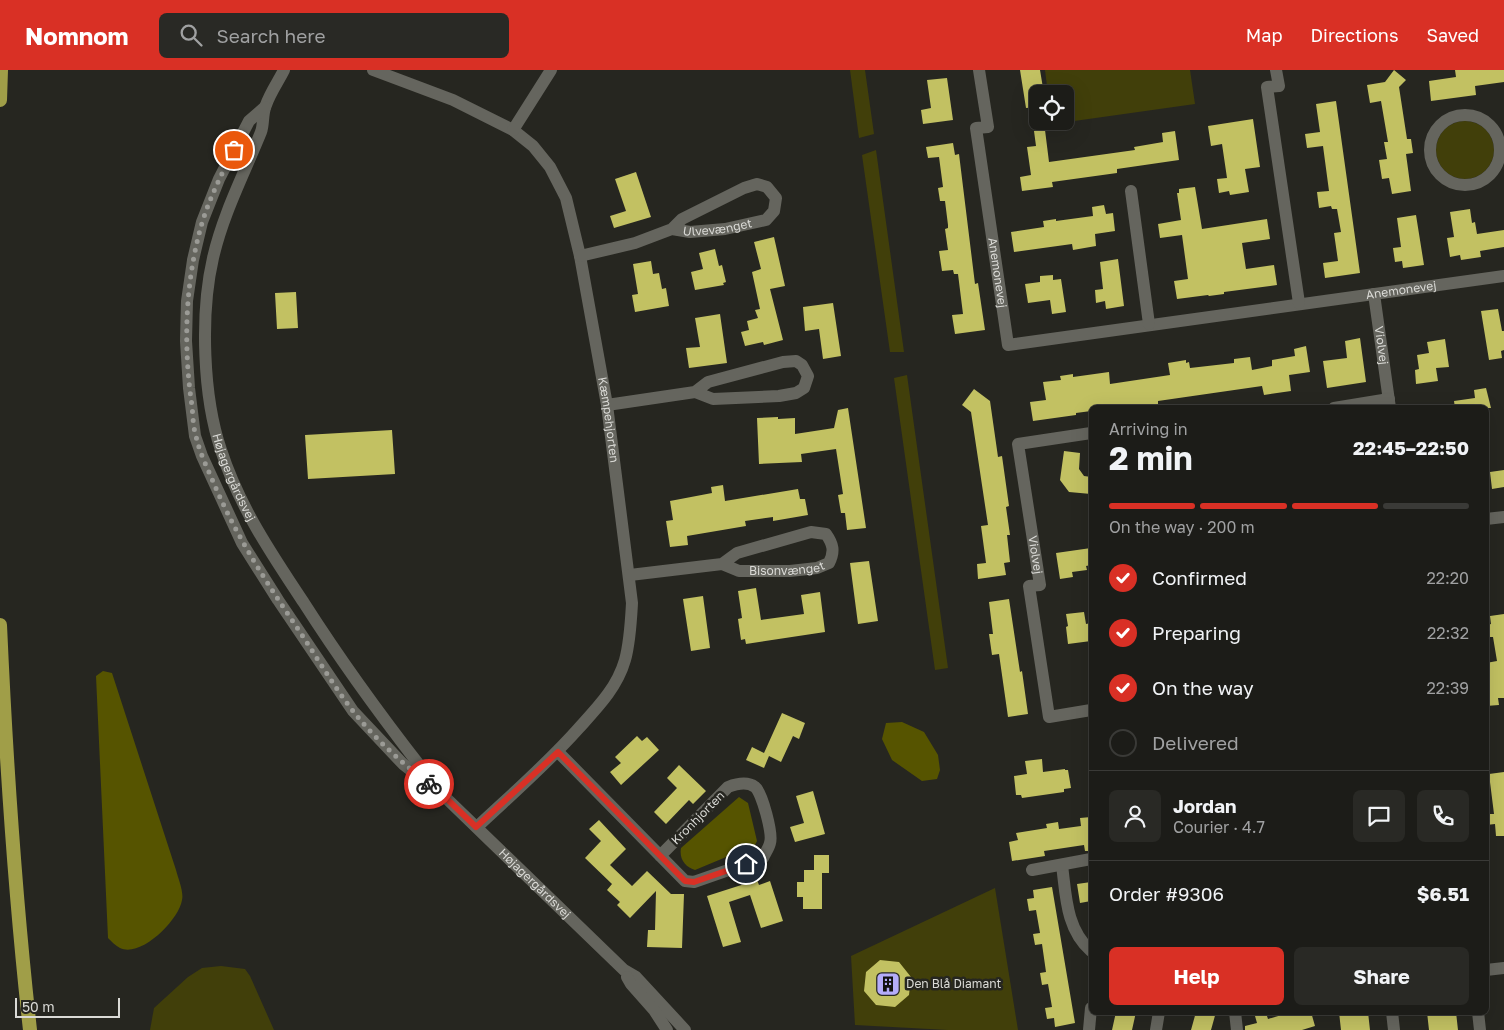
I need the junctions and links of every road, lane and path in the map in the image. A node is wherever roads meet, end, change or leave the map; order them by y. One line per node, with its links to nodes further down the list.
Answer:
1 (1, 70): 8 (highway)
2 (284, 70): 9 (street, Højagergårdsvej)
3 (373, 70): 7 (street, Kæmpehjorten)
4 (551, 70): 10 (street)
5 (980, 70): 18 (street, Anemonevej)
6 (1276, 70): 17 (street)
7 (389, 73): 10 (street, Kæmpehjorten)
8 (0, 100)
9 (265, 107): 31 (street, Højagergårdsvej); 31 (street, Højagergårdsvej)
10 (513, 130): 14 (street, Kæmpehjorten)
11 (1502, 157): 11 (street)
12 (1131, 191): 18 (street)
13 (672, 229): 13 (street, Ulvevænget); 14 (street, Ulvevænget)
14 (580, 256): 21 (street, Kæmpehjorten)
15 (1504, 276): 16 (street, Anemonevej)
16 (1374, 294): 17 (street, Anemonevej); 20 (street, Violvej)
17 (1299, 304): 18 (street, Anemonevej)
18 (1149, 324)
19 (695, 392): 19 (street); 21 (street)
20 (1389, 403): 22 (street, Violvej)
21 (607, 405): 27 (street, Kæmpehjorten)
22 (1367, 405)
23 (1089, 433): 29 (street, Violvej)
24 (1504, 517): 25 (street)
25 (1489, 520)
26 (722, 564): 26 (street, Bisonvænget); 27 (street, Bisonvænget)
27 (630, 575): 30 (street, Kæmpehjorten)
28 (0, 625): 46 (highway)
29 (1089, 710)
30 (558, 752): 32 (street, Kæmpehjorten); 33 (street, Kronhjorten)
31 (445, 797): 32 (street, Højagergårdsvej)
32 (476, 827): 39 (street, Højagergårdsvej)
33 (660, 856): 33 (street, Kronhjorten)
34 (1089, 859): 35 (street)
35 (1062, 864): 36 (street); 37 (street)
36 (1032, 870)
37 (1089, 949)
38 (1504, 968): 40 (street)
39 (624, 970): 47 (street, Højagergårdsvej); 48 (street, Højagergårdsvej)
40 (1489, 970)
41 (1090, 1015): 49 (street)
42 (1158, 1015): 50 (street)
43 (1236, 1015): 51 (street)
44 (1392, 1015): 52 (street)
45 (1478, 1015): 53 (street)
46 (30, 1030)
47 (667, 1030)
48 (685, 1030)
49 (1089, 1030)
50 (1156, 1030)
51 (1238, 1030)
52 (1394, 1030)
53 (1480, 1030)

